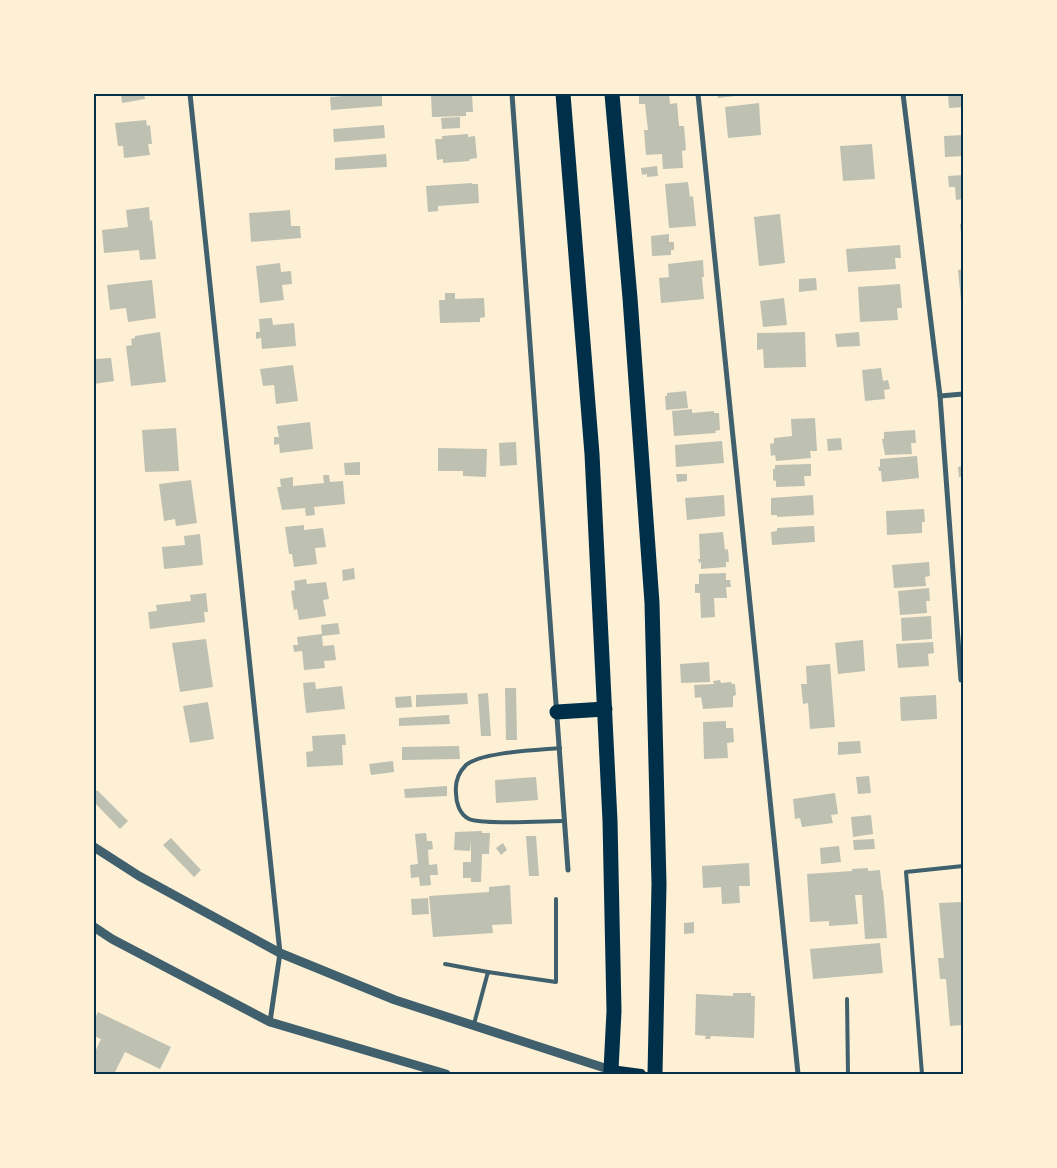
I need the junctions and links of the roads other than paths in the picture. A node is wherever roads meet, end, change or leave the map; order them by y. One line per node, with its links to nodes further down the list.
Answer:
1 (190, 94): 19 (street)
2 (512, 94): 11 (street)
3 (564, 94): 10 (highway)
4 (612, 94): 28 (highway)
5 (698, 94): 29 (street)
6 (903, 94): 8 (street)
7 (963, 394): 8 (street)
8 (940, 396): 9 (street)
9 (961, 680)
10 (604, 709): 11 (highway); 25 (highway)
11 (557, 712): 12 (street)
12 (560, 748): 13 (street); 13 (lane)
13 (565, 821): 16 (street)
14 (94, 848): 19 (street)
15 (963, 866): 31 (lane)
16 (568, 870)
17 (556, 899): 21 (lane)
18 (94, 927): 23 (street)
19 (280, 954): 23 (street); 24 (street)
20 (444, 964): 21 (lane)
21 (488, 972): 24 (lane)
22 (847, 999): 30 (lane)
23 (270, 1022): 26 (street)
24 (474, 1026): 25 (street)
25 (611, 1070): 27 (main road)
26 (446, 1074)
27 (641, 1074)
28 (654, 1074)
29 (798, 1074)
30 (848, 1074)
31 (922, 1074)

